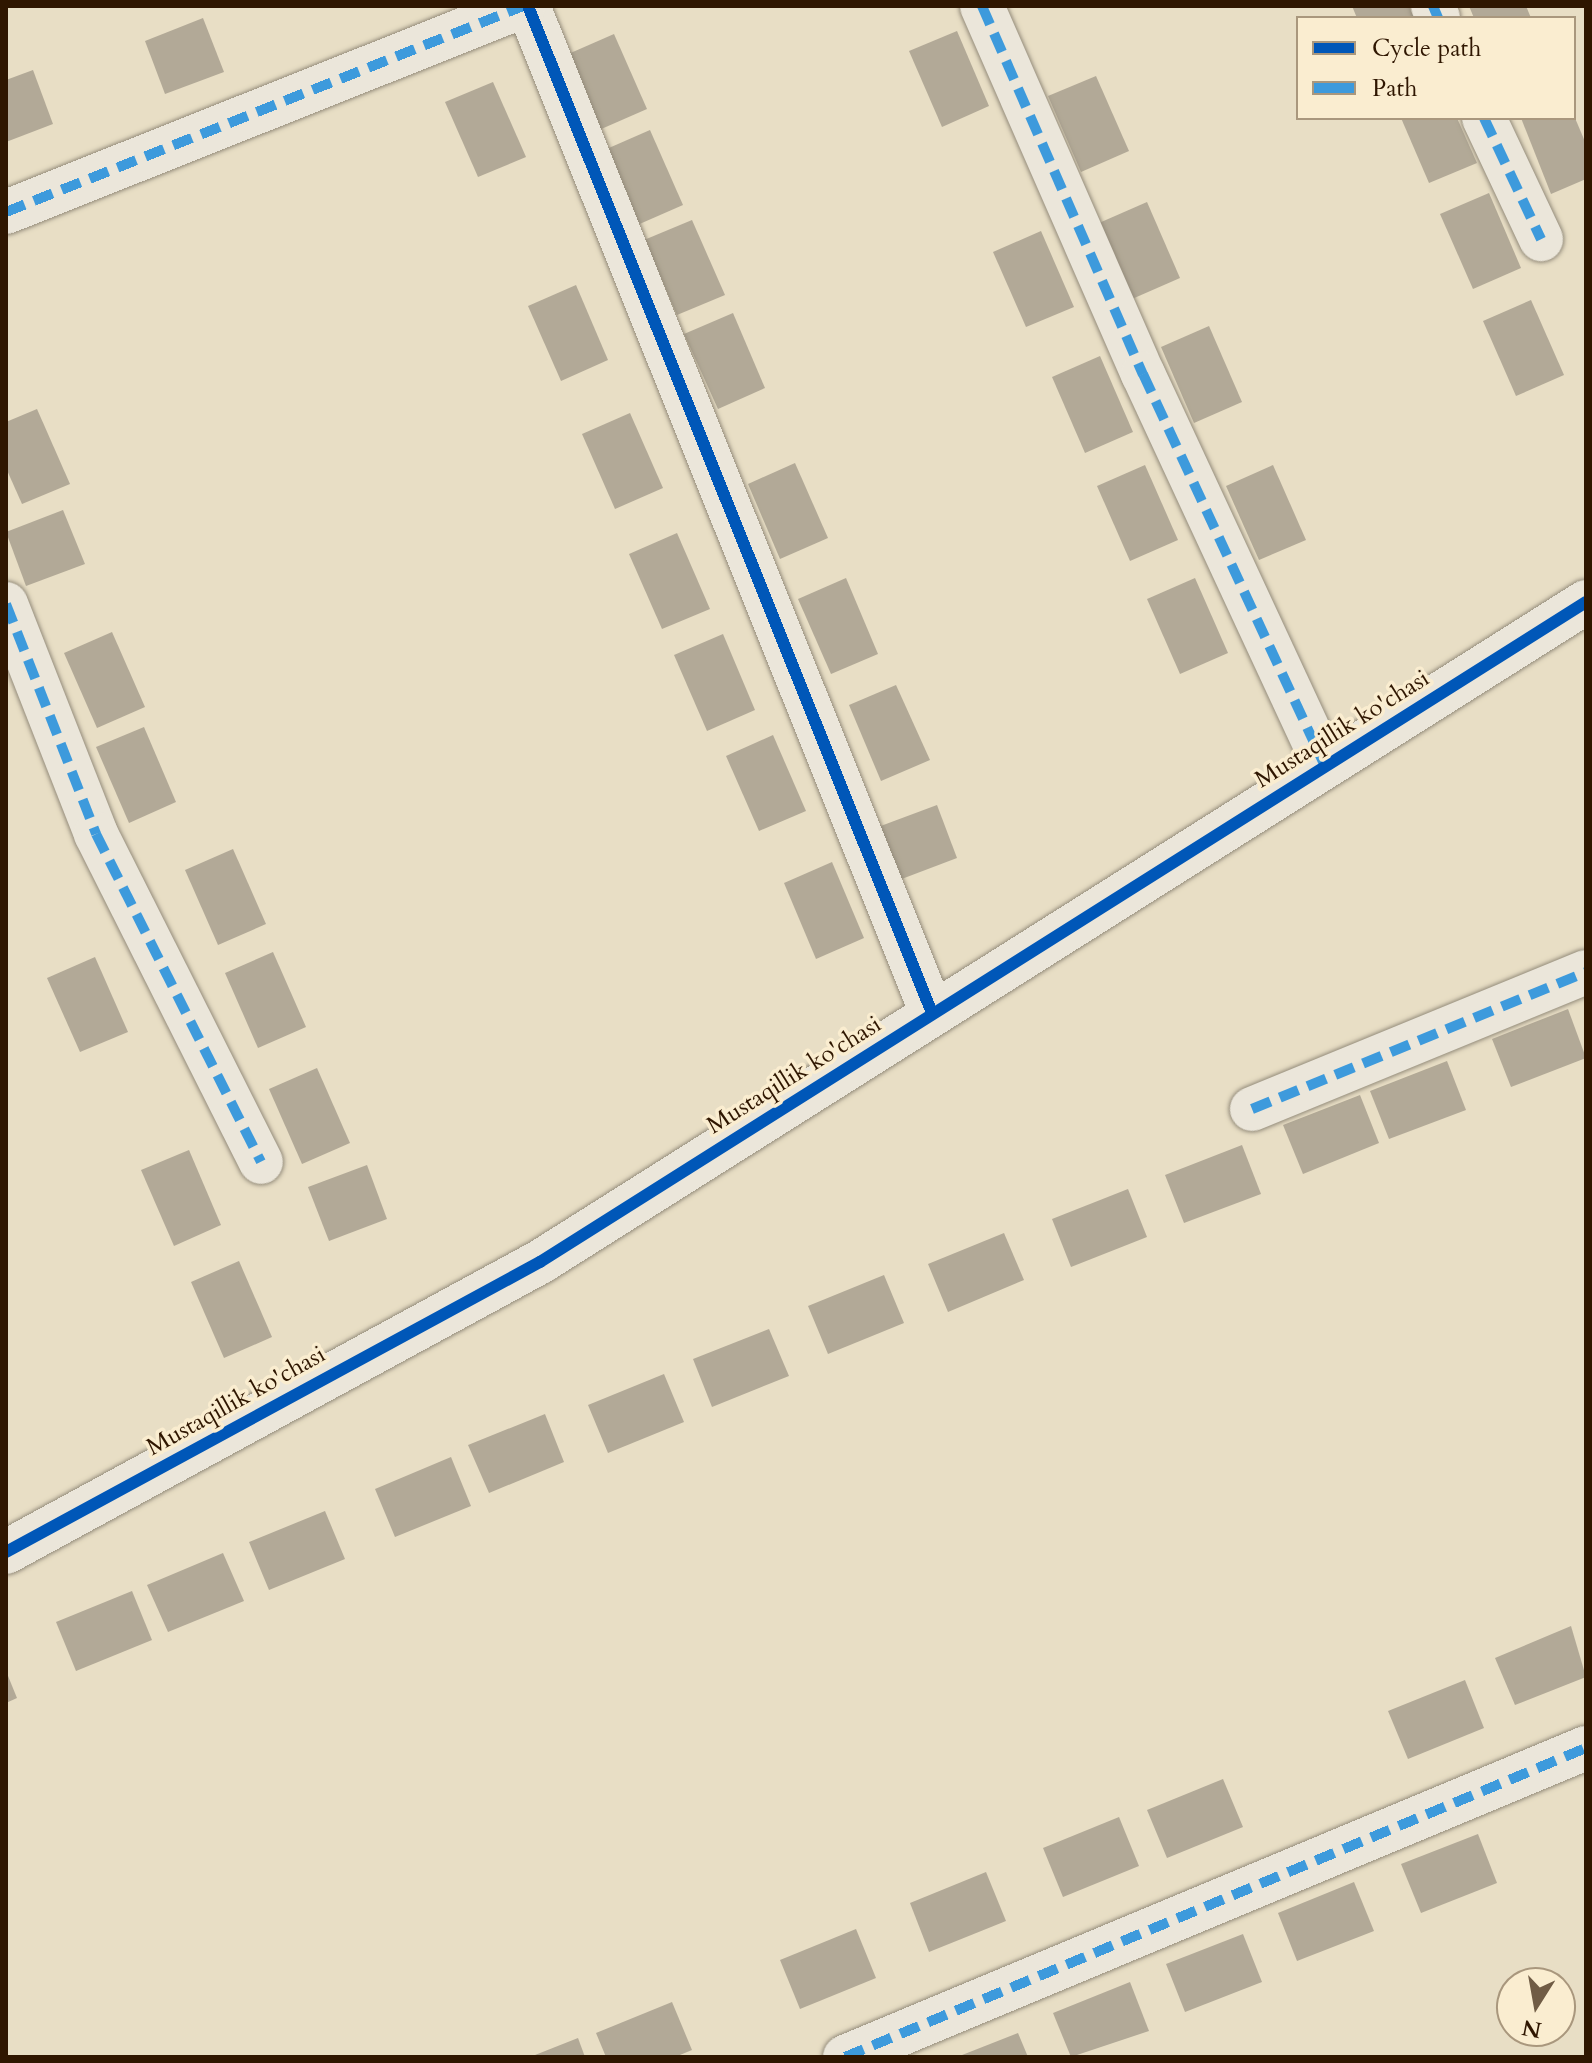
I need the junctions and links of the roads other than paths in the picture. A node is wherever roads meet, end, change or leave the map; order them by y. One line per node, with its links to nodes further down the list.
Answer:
1 (526, 6): 4 (street); 10 (street)
2 (982, 6): 8 (street)
3 (1485, 120): 5 (street)
4 (6, 212)
5 (1541, 239)
6 (1586, 602): 8 (street, Mustaqillik ko'chasi)
7 (6, 604): 12 (street)
8 (1325, 766): 10 (street, Mustaqillik ko'chasi)
9 (1586, 972): 11 (street)
10 (932, 1013): 13 (street, Mustaqillik ko'chasi)
11 (1252, 1109)
12 (261, 1162)
13 (6, 1552)
14 (1586, 1748): 15 (street)
15 (845, 2057)

